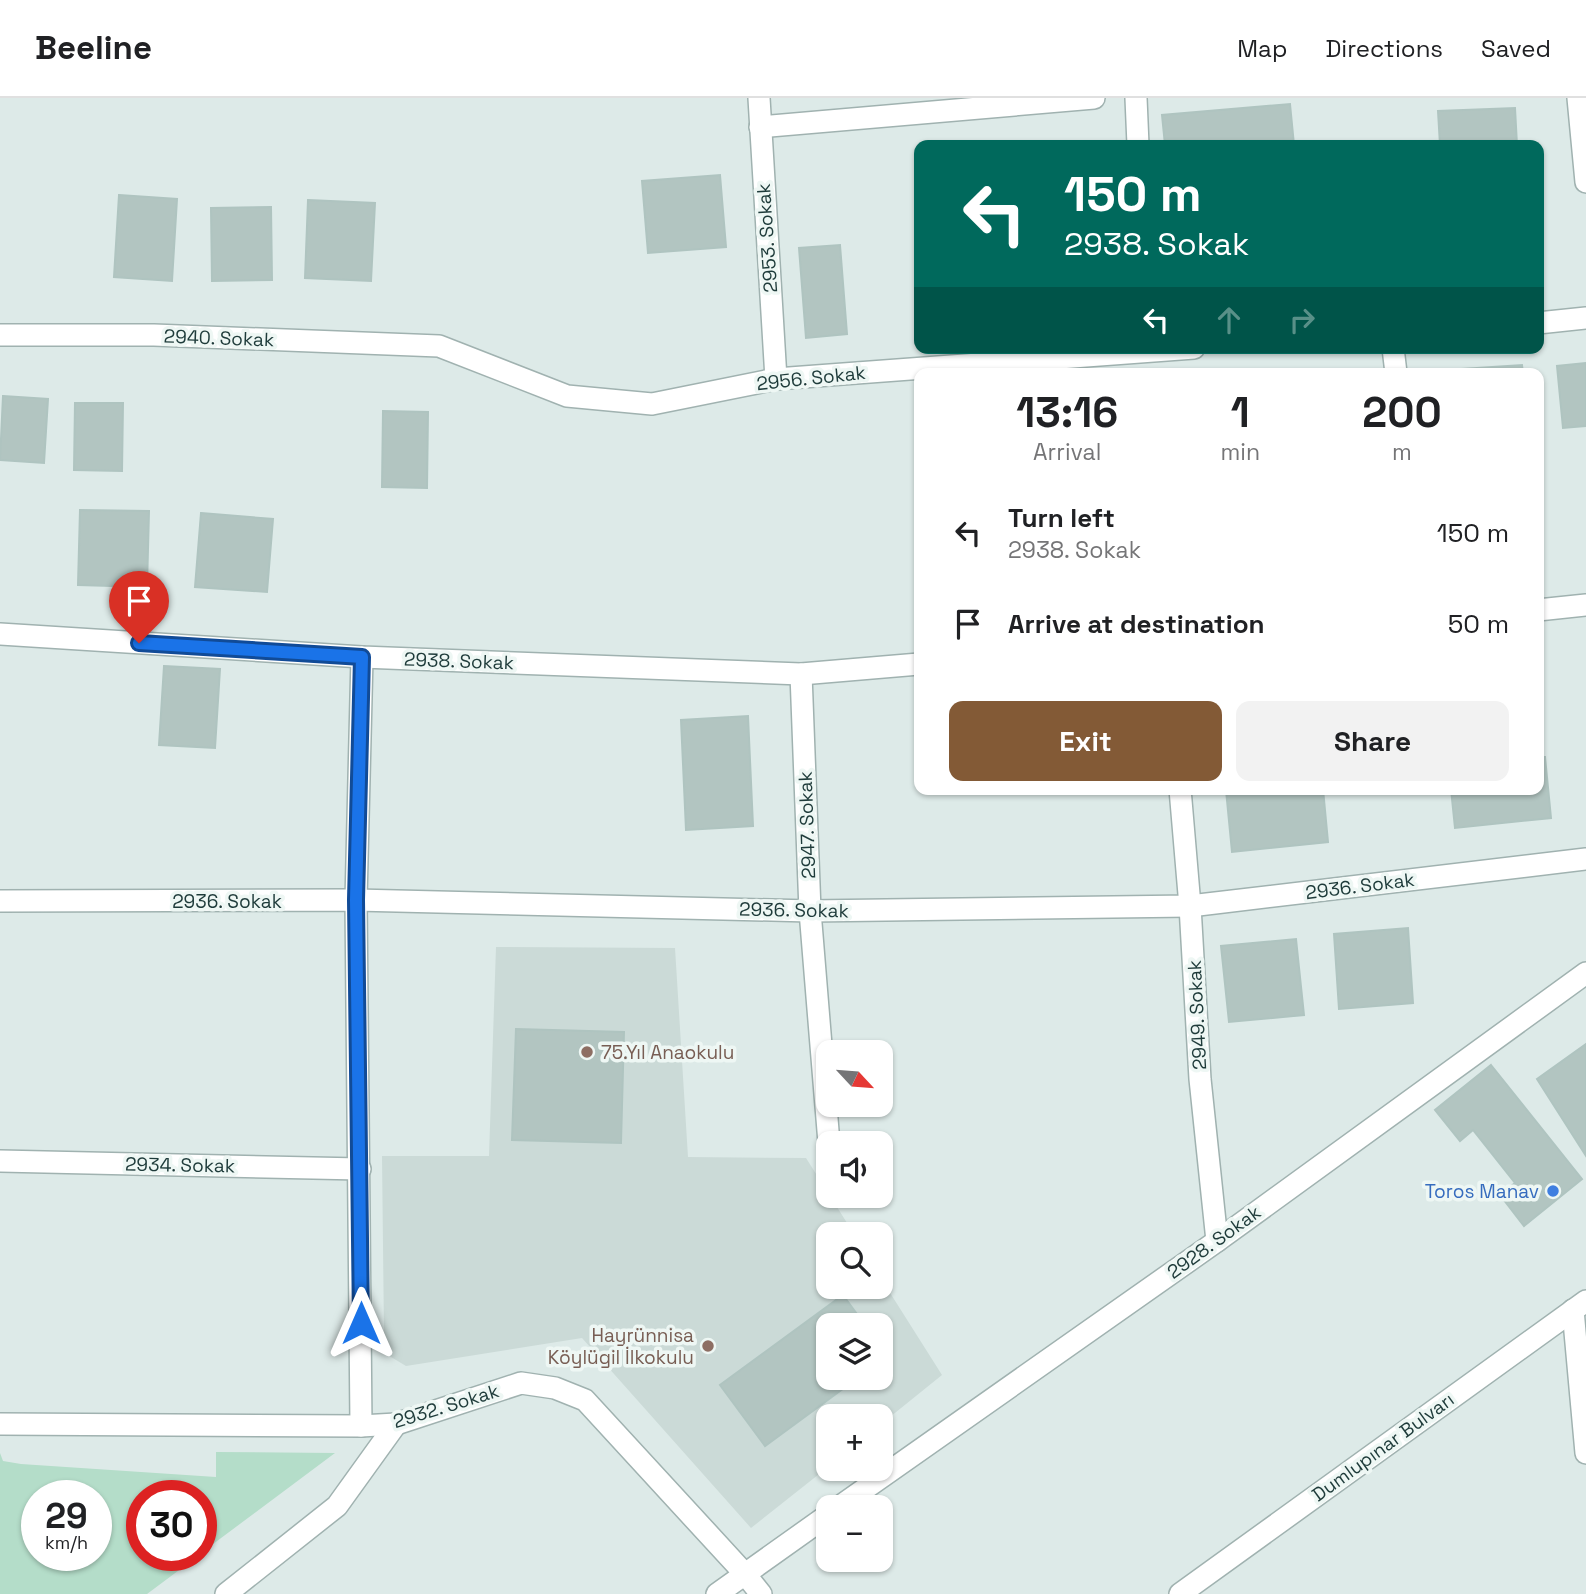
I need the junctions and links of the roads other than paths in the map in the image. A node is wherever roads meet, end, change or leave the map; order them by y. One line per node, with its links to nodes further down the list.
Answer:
1 (759, 98): 5 (street, 2953. Sokak)
2 (1094, 98): 5 (street)
3 (1136, 98): 6 (street)
4 (1578, 98): 7 (street)
5 (760, 127): 15 (street, 2953. Sokak)
6 (1138, 140)
7 (1586, 182)
8 (1586, 318): 9 (street)
9 (1544, 322)
10 (0, 335): 11 (street, 2940. Sokak)
11 (439, 346): 15 (street, 2956. Sokak)
12 (1146, 357): 13 (street, 2956. Sokak)
13 (961, 368)
14 (914, 371): 15 (street, 2956. Sokak)
15 (776, 379)
16 (1586, 605): 17 (street)
17 (1544, 609)
18 (0, 634): 19 (street, 2938. Sokak)
19 (362, 657): 21 (street, 2938. Sokak); 24 (street)
20 (914, 664): 21 (street, 2938. Sokak)
21 (801, 674): 27 (street, 2947. Sokak)
22 (1181, 795): 26 (street, 2949. Sokak)
23 (1586, 859): 26 (street, 2936. Sokak)
24 (356, 900): 25 (street, 2936. Sokak); 27 (street, 2936. Sokak); 31 (street)
25 (0, 901)
26 (1190, 906): 27 (street, 2936. Sokak); 32 (street, 2949. Sokak)
27 (810, 911): 29 (street, 2947. Sokak)
28 (1586, 973): 32 (street, 2928. Sokak)
29 (829, 1131)
30 (0, 1161): 31 (street, 2934. Sokak)
31 (360, 1169): 36 (street)
32 (1217, 1241): 38 (street, 2928. Sokak)
33 (1579, 1306): 37 (street); 41 (street, Dumlupınar Bulvarı)
34 (0, 1424): 36 (street, 2932. Sokak)
35 (396, 1424): 36 (street, 2932. Sokak); 40 (street, 2932. Sokak); 42 (street)
36 (361, 1426)
37 (1586, 1453)
38 (856, 1495)
39 (816, 1524): 40 (street)
40 (745, 1574): 43 (street); 44 (street, 2932. Sokak)
41 (1192, 1590)
42 (226, 1594)
43 (717, 1594)
44 (761, 1594)

